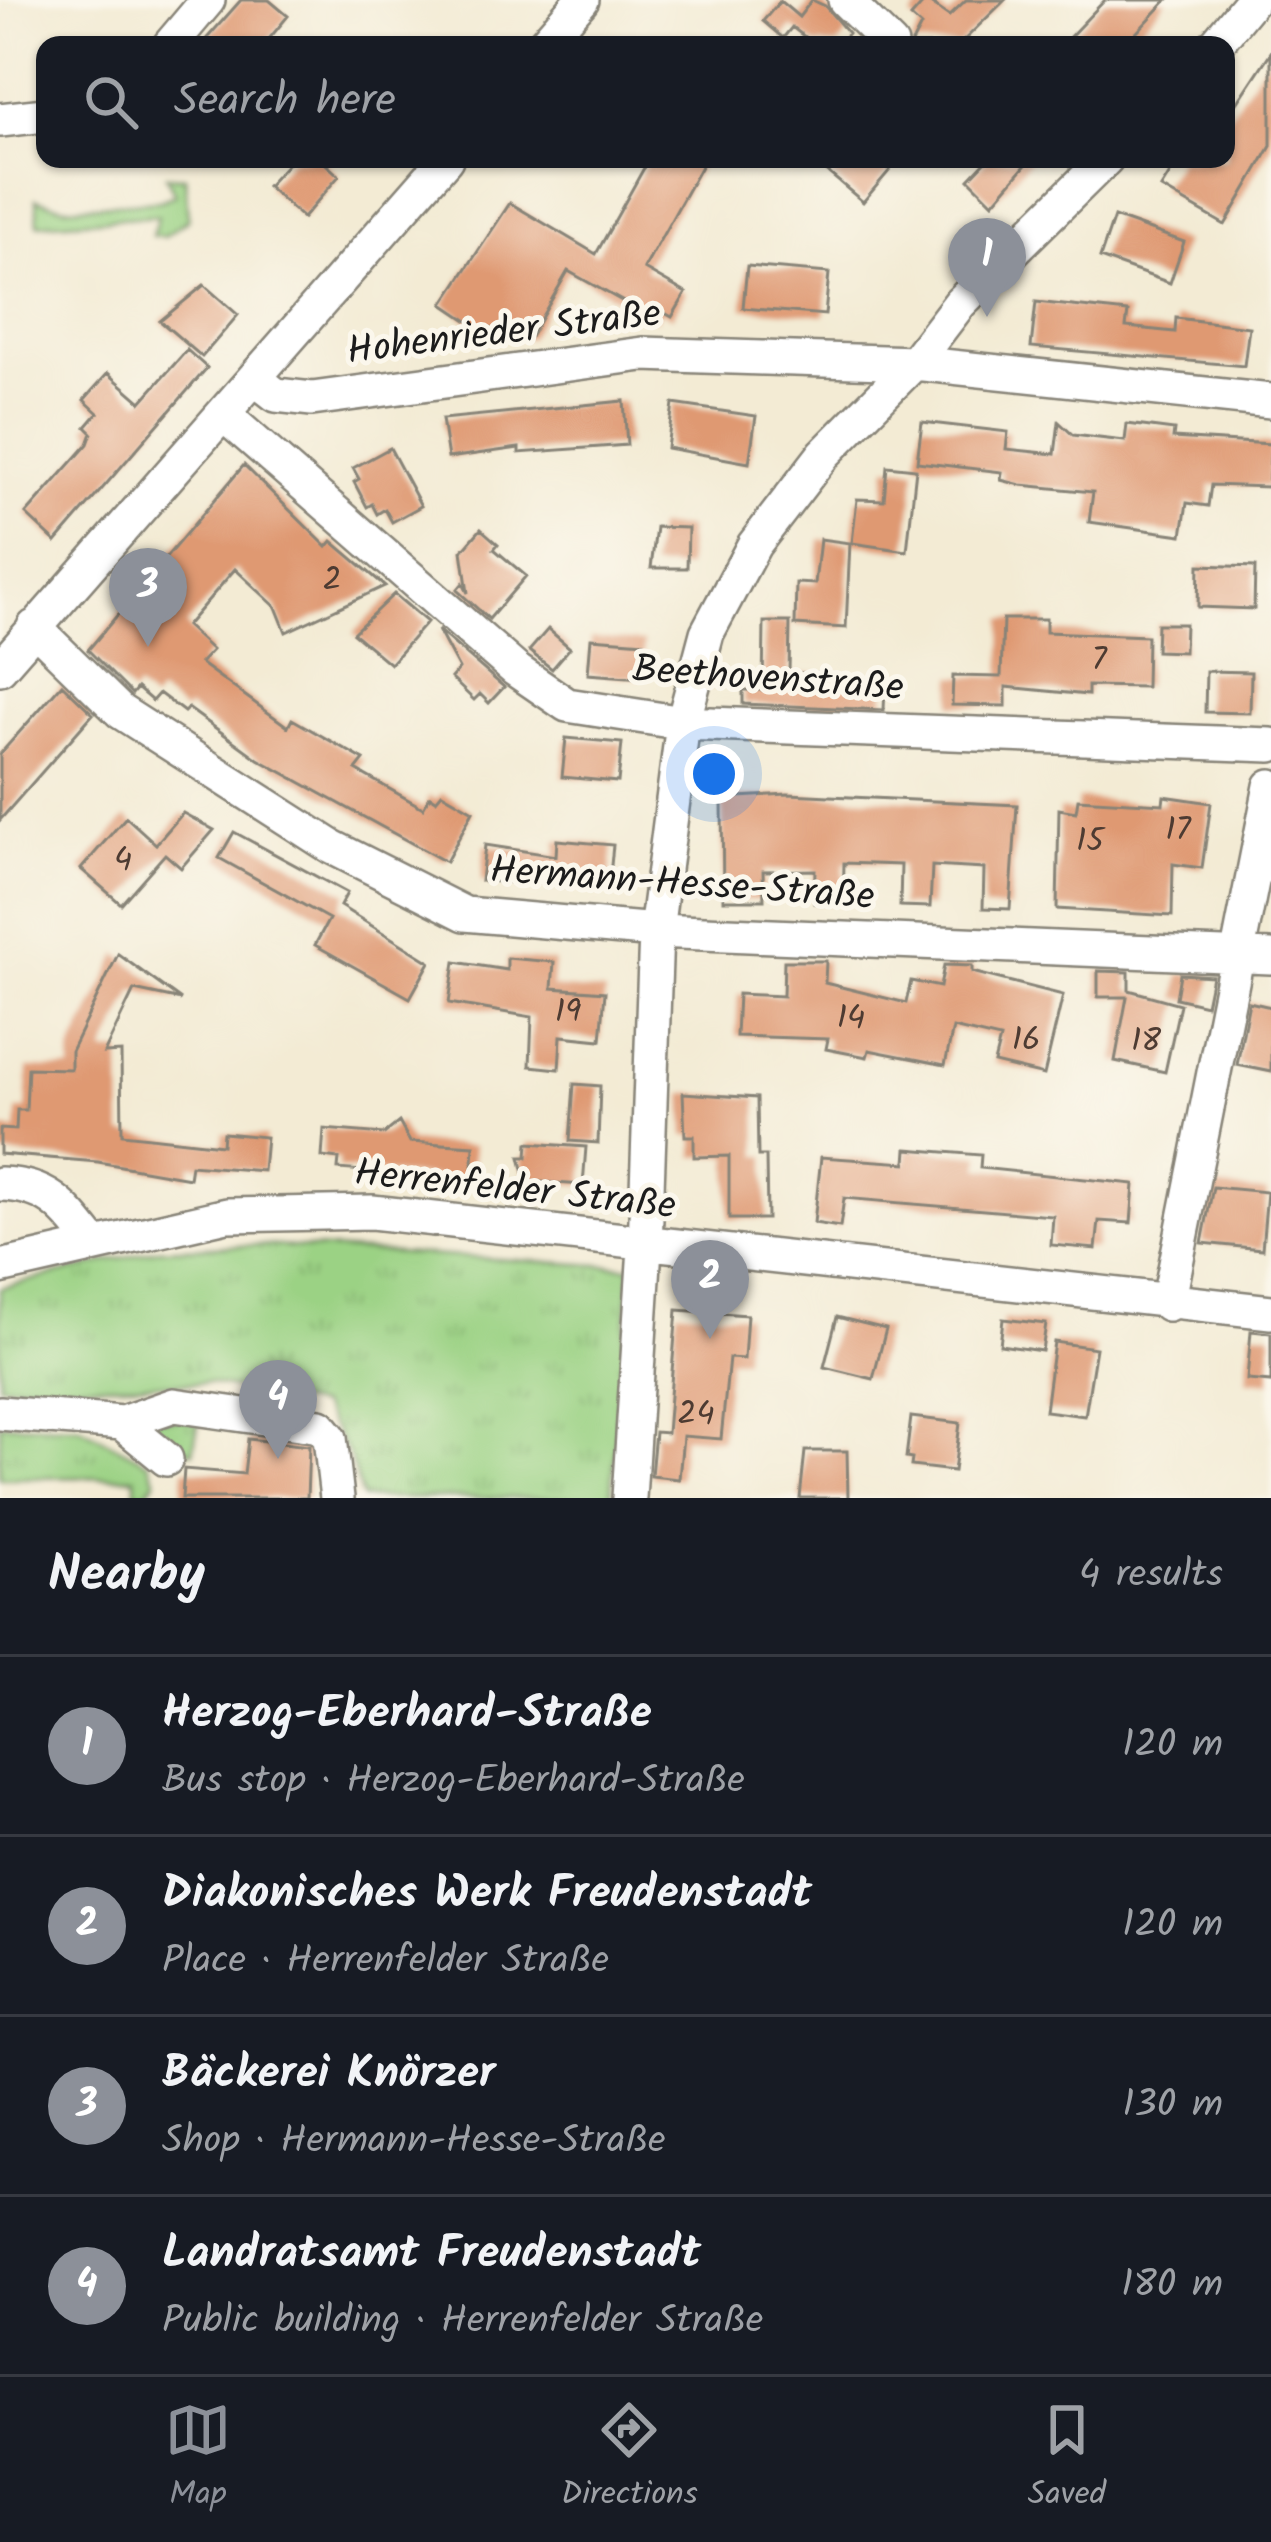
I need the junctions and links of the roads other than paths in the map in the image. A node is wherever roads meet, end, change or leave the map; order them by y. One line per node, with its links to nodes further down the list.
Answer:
1 (208, 0): 5 (street)
2 (582, 0): 6 (street)
3 (844, 0): 7 (street)
4 (1252, 0): 8 (street)
5 (178, 36)
6 (551, 36)
7 (882, 36)
8 (1222, 36)
9 (36, 116): 10 (street)
10 (0, 120)
11 (438, 168): 14 (street)
12 (1097, 168): 13 (street)
13 (914, 363): 14 (street, Hohenrieder Straße); 15 (street, Hohenrieder Straße); 19 (street)
14 (254, 378): 16 (street)
15 (1271, 401)
16 (223, 414): 17 (street); 19 (street, Beethovenstraße)
17 (34, 627): 18 (street); 22 (street, Hermann-Hesse-Straße)
18 (0, 668)
19 (683, 723): 20 (street, Beethovenstraße); 22 (street)
20 (1271, 745)
21 (1271, 786): 23 (street)
22 (656, 931): 23 (street, Hermann-Hesse-Straße); 27 (street)
23 (1236, 954): 24 (street, Hermann-Hesse-Straße); 29 (street)
24 (1271, 957)
25 (0, 1184): 26 (street)
26 (92, 1243): 27 (street, Herrenfelder Straße); 28 (street, Herrenfelder Straße)
27 (645, 1247): 29 (street, Herrenfelder Straße); 35 (street)
28 (0, 1268)
29 (1168, 1304): 30 (street, Herrenfelder Straße)
30 (1271, 1312)
31 (0, 1413): 32 (street)
32 (122, 1423): 33 (street); 34 (street)
33 (166, 1459)
34 (337, 1498)
35 (628, 1498)

